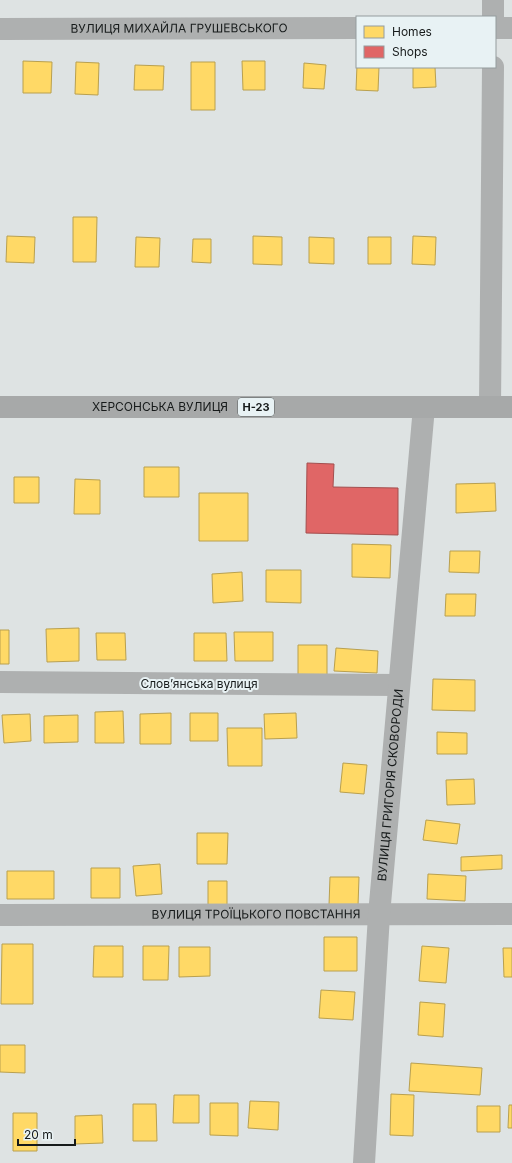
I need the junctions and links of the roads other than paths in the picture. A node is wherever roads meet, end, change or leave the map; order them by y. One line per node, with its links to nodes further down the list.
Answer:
1 (493, 0): 2 (street)
2 (493, 16)
3 (356, 28): 6 (street, ВУЛИЦЯ МИХАЙЛА ГРУШЕВСЬКОГО)
4 (496, 28): 5 (street)
5 (512, 28)
6 (0, 29)
7 (493, 68): 10 (street)
8 (0, 407): 9 (main road, ХЕРСОНСЬКА ВУЛИЦЯ / Н-23)
9 (424, 407): 10 (main road, ХЕРСОНСЬКА ВУЛИЦЯ / Н-23); 13 (street, ВУЛИЦЯ ГРИГОРІЯ СКОВОРОДИ)
10 (490, 407): 11 (main road, ХЕРСОНСЬКА ВУЛИЦЯ / Н-23)
11 (512, 407)
12 (0, 682): 13 (street, Словʼянська вулиця)
13 (398, 685): 16 (street, ВУЛИЦЯ ГРИГОРІЯ СКОВОРОДИ)
14 (512, 914): 16 (street, ВУЛИЦЯ ТРОЇЦЬКОГО ПОВСТАННЯ)
15 (0, 915): 16 (street, ВУЛИЦЯ ТРОЇЦЬКОГО ПОВСТАННЯ)
16 (379, 915): 17 (street, ВУЛИЦЯ ГРИГОРІЯ СКОВОРОДИ)
17 (364, 1163)

